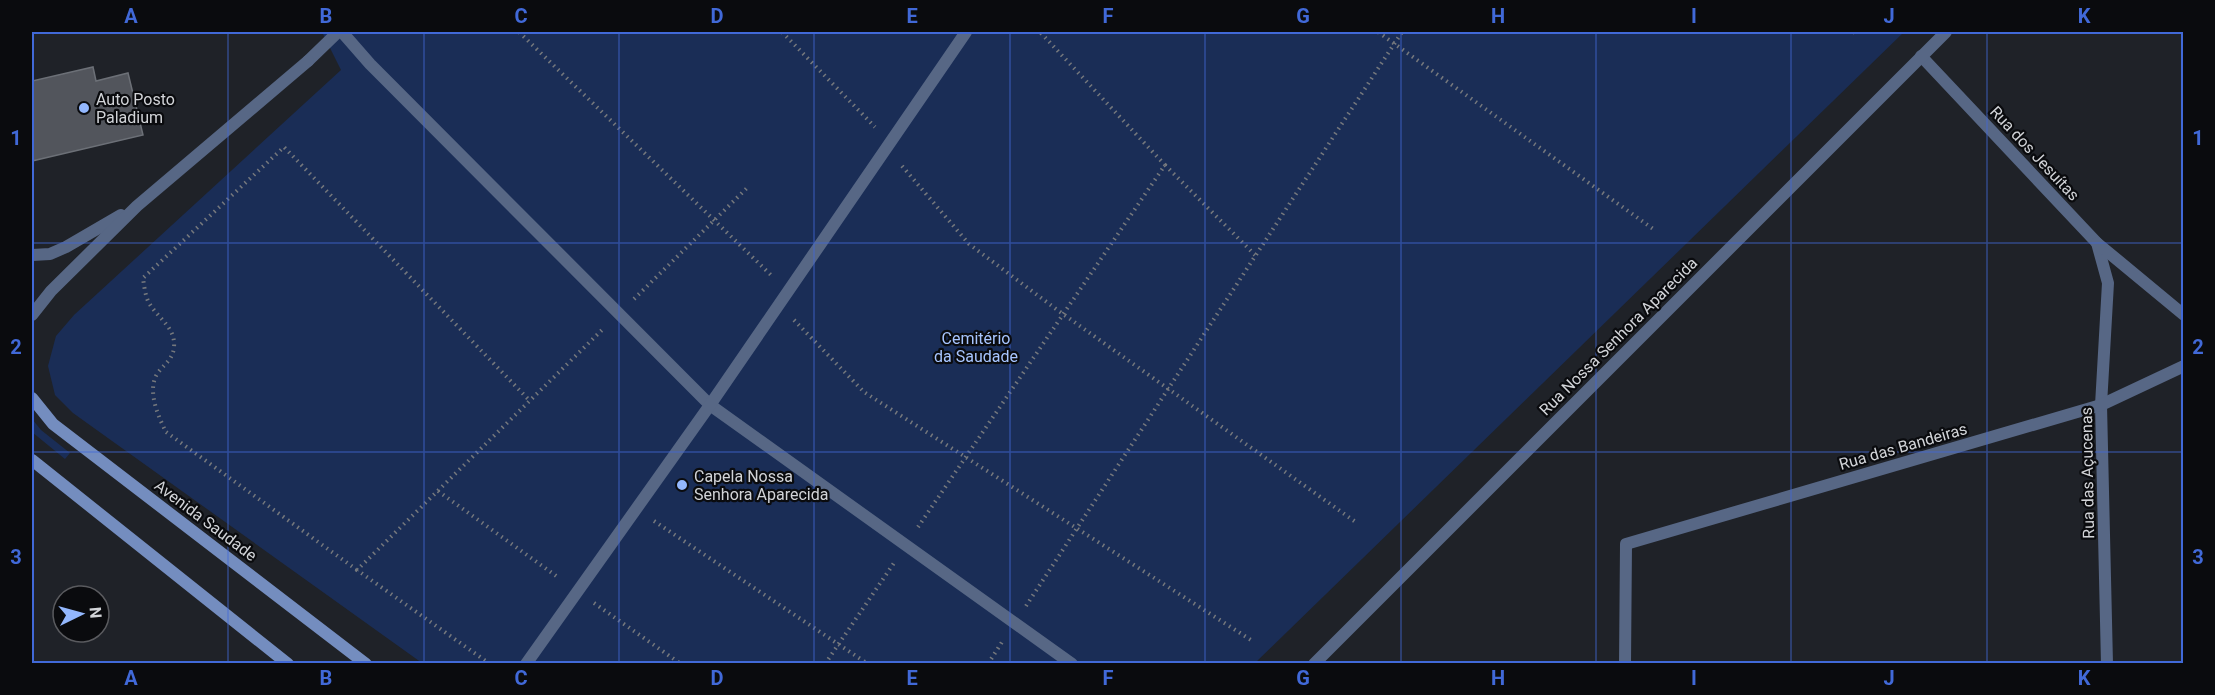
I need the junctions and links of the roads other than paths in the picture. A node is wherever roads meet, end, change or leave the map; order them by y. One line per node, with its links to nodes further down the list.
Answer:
1 (340, 32): 5 (street); 13 (street)
2 (966, 32): 13 (street)
3 (1946, 32): 4 (street, Rua Nossa Senhora Aparecida)
4 (1921, 56): 6 (street, Rua dos Jesuítas); 20 (street, Rua Nossa Senhora Aparecida)
5 (137, 206): 7 (street); 9 (street)
6 (2097, 243): 8 (street, Rua dos Jesuítas); 10 (street)
7 (32, 255)
8 (2108, 283): 14 (street, Rua das Açucenas)
9 (32, 315)
10 (2184, 315)
11 (2184, 366): 14 (street, Rua das Bandeiras)
12 (32, 398): 17 (main road, Avenida Saudade)
13 (710, 405): 18 (street); 19 (street)
14 (2101, 405): 21 (street, Rua das Bandeiras); 22 (street, Rua das Açucenas)
15 (32, 460): 16 (main road)
16 (288, 663)
17 (366, 663)
18 (526, 663)
19 (1072, 663)
20 (1314, 663)
21 (1625, 663)
22 (2107, 663)

